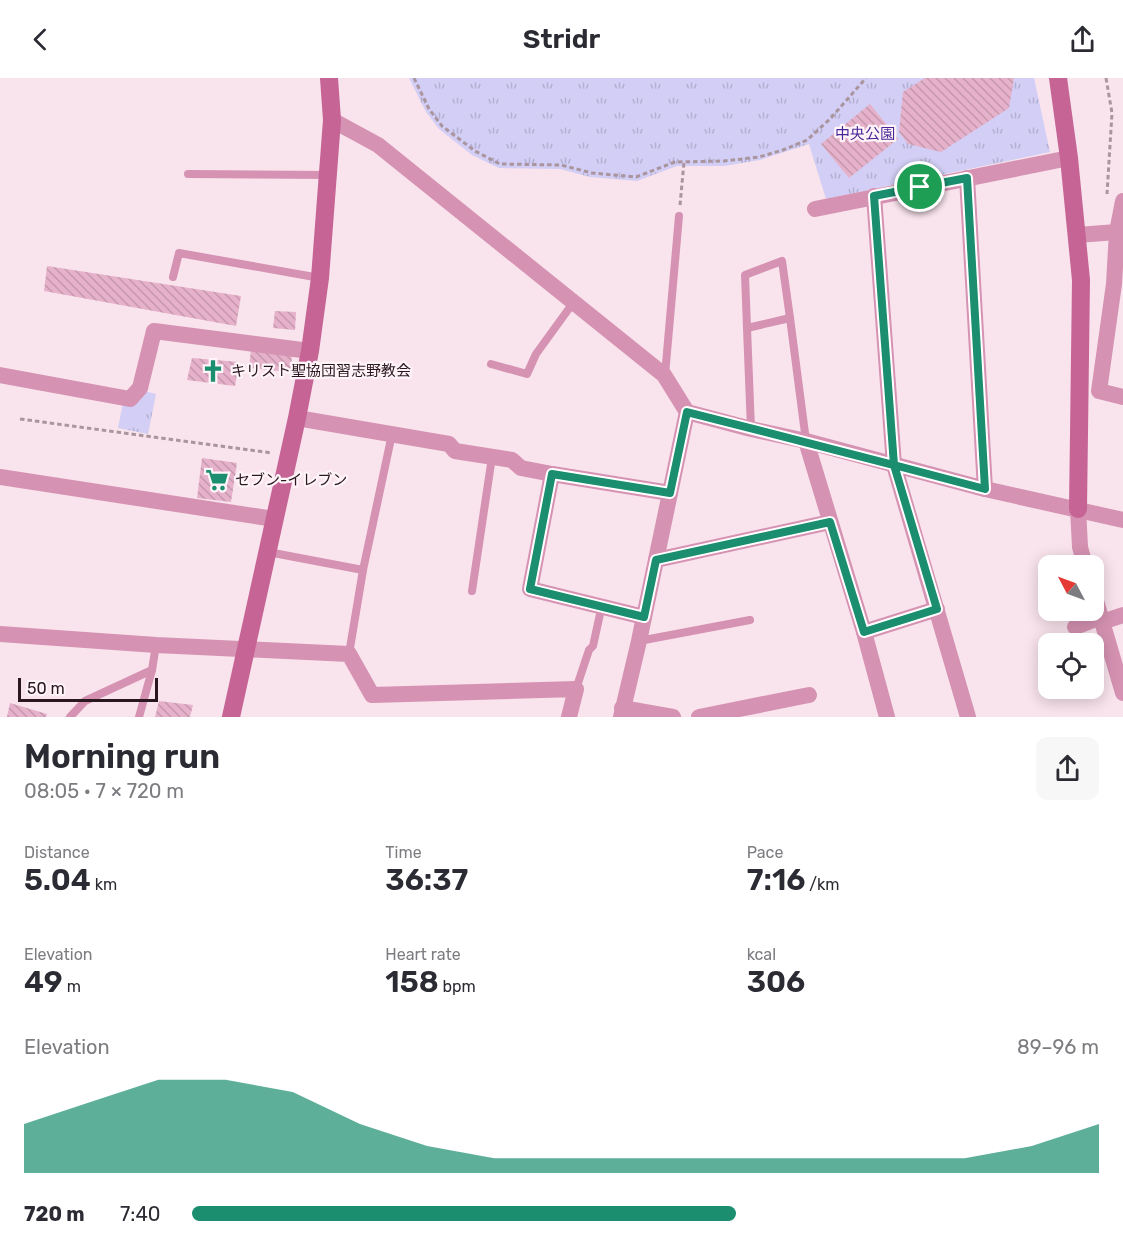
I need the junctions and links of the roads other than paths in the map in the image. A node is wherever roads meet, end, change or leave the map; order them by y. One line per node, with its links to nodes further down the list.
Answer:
1 (330, 78): 3 (street)
2 (1058, 79): 4 (street)
3 (332, 120): 6 (street); 17 (street)
4 (1070, 158): 7 (street); 13 (street)
5 (188, 174): 6 (lane)
6 (328, 175): 15 (street)
7 (967, 178): 8 (street); 34 (street)
8 (874, 196): 10 (street); 31 (street)
9 (1115, 199): 12 (street)
10 (815, 209)
11 (679, 216): 23 (lane)
12 (1120, 232): 13 (street); 16 (street)
13 (1077, 236): 36 (street)
14 (173, 277): 15 (lane)
15 (320, 278): 20 (street)
16 (1119, 285): 24 (street)
17 (573, 303): 21 (lane); 23 (street)
18 (789, 318): 19 (lane); 19 (lane); 29 (lane)
19 (747, 328): 27 (lane)
20 (310, 351): 22 (street); 26 (street)
21 (491, 364)
22 (0, 375)
23 (664, 375): 25 (street)
24 (1123, 397)
25 (687, 412): 27 (street); 35 (street)
26 (297, 418): 28 (street); 37 (street)
27 (751, 429): 29 (street)
28 (392, 434): 30 (street); 43 (lane)
29 (806, 441): 31 (street); 39 (street)
30 (492, 457): 32 (street); 44 (lane)
31 (894, 465): 34 (street); 46 (street)
32 (552, 474): 35 (street); 45 (street)
33 (0, 477): 37 (street)
34 (985, 489): 36 (street)
35 (670, 493): 42 (street)
36 (1078, 509): 38 (street); 41 (street)
37 (274, 519): 40 (street)
38 (1123, 520)
39 (830, 522): 42 (street); 54 (street)
40 (268, 552): 43 (lane); 58 (street)
41 (1082, 555)
42 (656, 560): 48 (street)
43 (363, 570): 59 (lane)
44 (472, 591)
45 (602, 605): 48 (street); 61 (lane)
46 (937, 609): 54 (street); 73 (street)
47 (1123, 615): 49 (street)
48 (644, 617): 56 (street)
49 (1104, 618)
50 (750, 620): 56 (lane)
51 (1094, 621): 53 (street)
52 (1102, 621): 62 (street)
53 (1075, 627)
54 (864, 632): 72 (street)
55 (0, 634): 57 (street)
56 (639, 641): 65 (street)
57 (156, 645): 58 (street); 60 (lane)
58 (245, 650): 59 (street); 68 (street)
59 (349, 654): 61 (street)
60 (152, 670): 66 (lane); 67 (lane)
61 (576, 689): 69 (street)
62 (1123, 693)
63 (809, 695): 64 (street)
64 (757, 711): 71 (street)
65 (622, 713): 70 (street)
66 (70, 717)
67 (139, 717)
68 (231, 717)
69 (569, 717)
70 (673, 717)
71 (699, 717)
72 (887, 717)
73 (968, 717)

